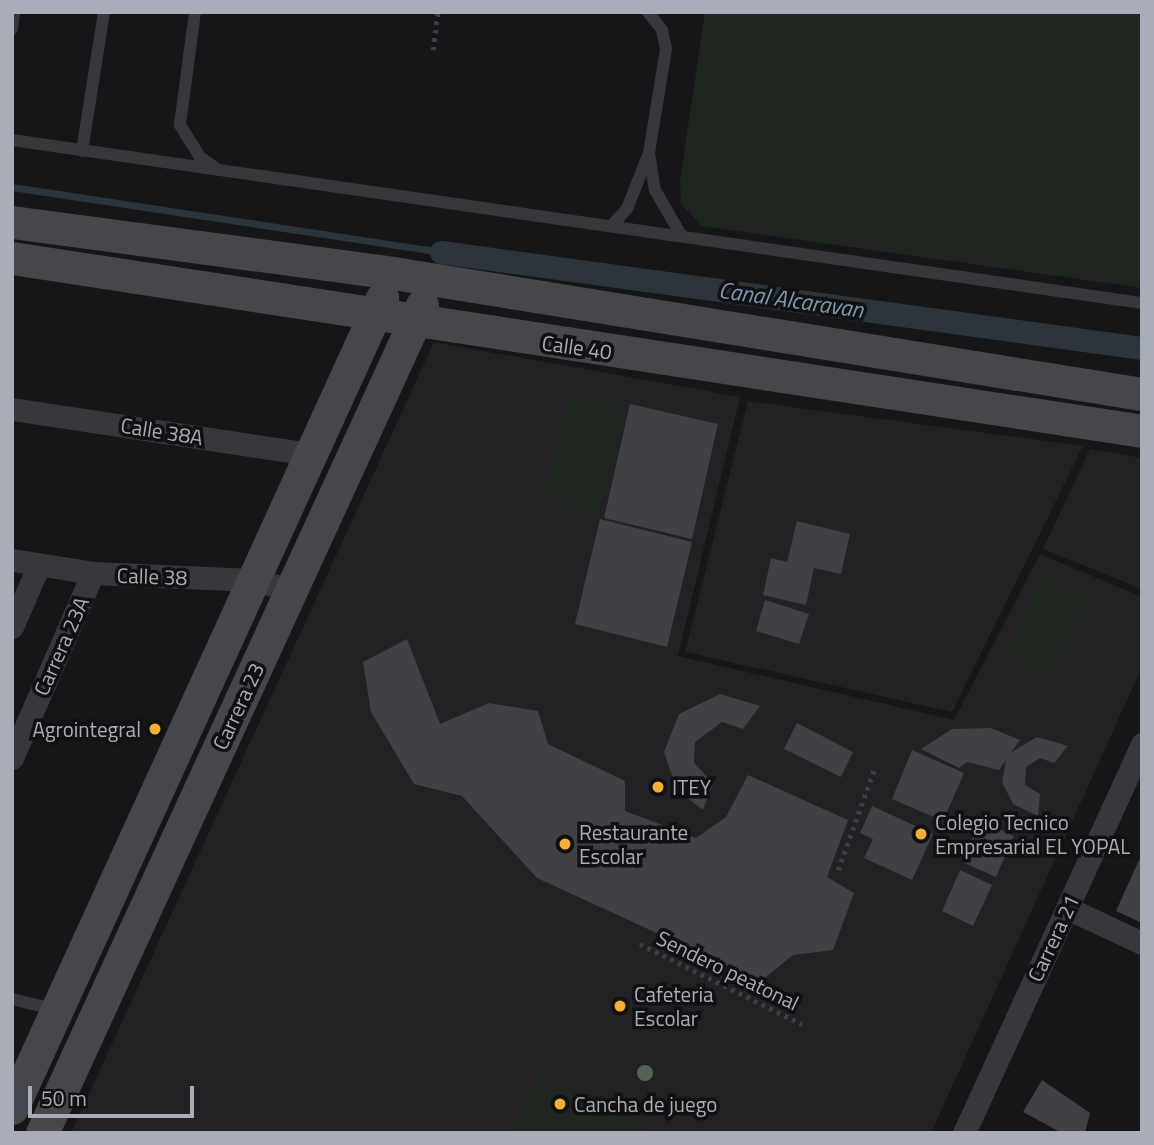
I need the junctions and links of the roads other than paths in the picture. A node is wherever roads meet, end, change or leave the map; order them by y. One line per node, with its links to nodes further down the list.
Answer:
1 (14, 12): 5 (lane)
2 (104, 12): 7 (lane)
3 (195, 12): 9 (lane)
4 (648, 12): 8 (lane)
5 (12, 29)
6 (13, 139): 7 (lane)
7 (82, 150): 9 (lane)
8 (649, 152): 11 (lane); 12 (lane)
9 (221, 172): 11 (lane)
10 (12, 222): 14 (main road, Calle 40)
11 (611, 226): 12 (lane)
12 (681, 235): 16 (lane)
13 (12, 258): 17 (main road, Calle 40)
14 (393, 273): 15 (main road, Calle 40); 17 (main road, Carrera 23)
15 (433, 280): 18 (main road, Carrera 23); 19 (main road, Calle 40)
16 (1142, 303)
17 (374, 317): 18 (main road, Calle 40); 22 (main road, Carrera 23)
18 (414, 323): 21 (main road, Calle 40); 27 (main road, Carrera 23)
19 (1142, 394)
20 (12, 409): 22 (street, Calle 38A)
21 (1142, 431)
22 (311, 454): 26 (main road, Carrera 23)
23 (12, 560): 24 (street, Calle 38)
24 (39, 565): 25 (street, Calle 38); 28 (street)
25 (93, 573): 26 (street, Calle 38); 30 (street, Carrera 23A)
26 (253, 580): 27 (street, Calle 38); 34 (main road, Carrera 23)
27 (292, 590): 36 (main road, Carrera 23)
28 (12, 626)
29 (1142, 744): 31 (street, Carrera 21)
30 (12, 758)
31 (1067, 908): 32 (street); 37 (street, Carrera 21)
32 (1142, 943)
33 (12, 999): 34 (lane)
34 (58, 1010): 35 (main road, Carrera 23)
35 (16, 1090)
36 (42, 1133)
37 (964, 1133)

